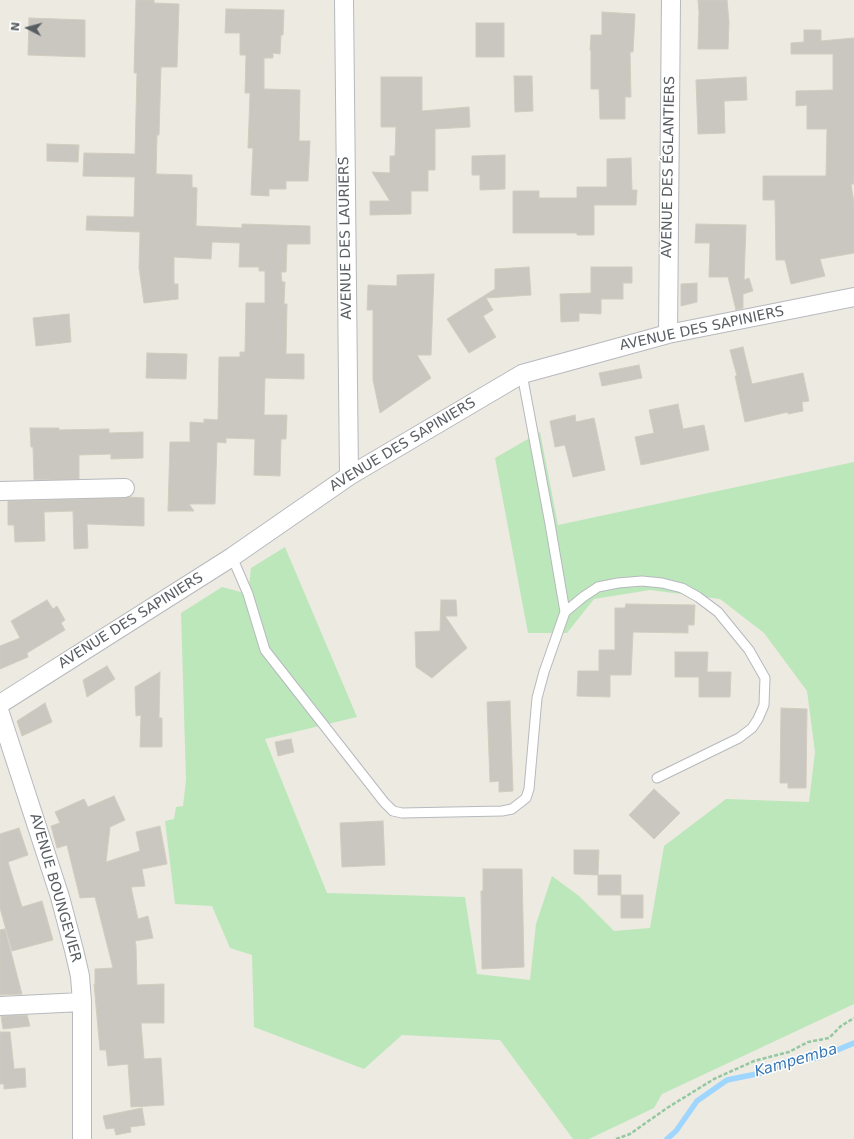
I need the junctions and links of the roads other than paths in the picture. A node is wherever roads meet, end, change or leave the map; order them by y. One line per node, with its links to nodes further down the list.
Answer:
1 (344, 0): 6 (street, AVENUE DES LAURIERS)
2 (670, 0): 4 (street, AVENUE DES ÉGLANTIERS)
3 (854, 297): 4 (street, AVENUE DES SAPINIERS)
4 (668, 334): 5 (street, AVENUE DES SAPINIERS)
5 (522, 374): 6 (street, AVENUE DES SAPINIERS); 10 (lane)
6 (349, 476): 9 (street, AVENUE DES SAPINIERS)
7 (125, 488): 8 (street)
8 (0, 491)
9 (232, 557): 10 (lane); 11 (street, AVENUE DES SAPINIERS)
10 (565, 612): 13 (lane)
11 (0, 704)
12 (0, 713): 14 (street, AVENUE BOUNGEVIER)
13 (657, 778)
14 (82, 1002): 15 (street); 16 (street, AVENUE BOUNGEVIER)
15 (0, 1006)
16 (82, 1139)

